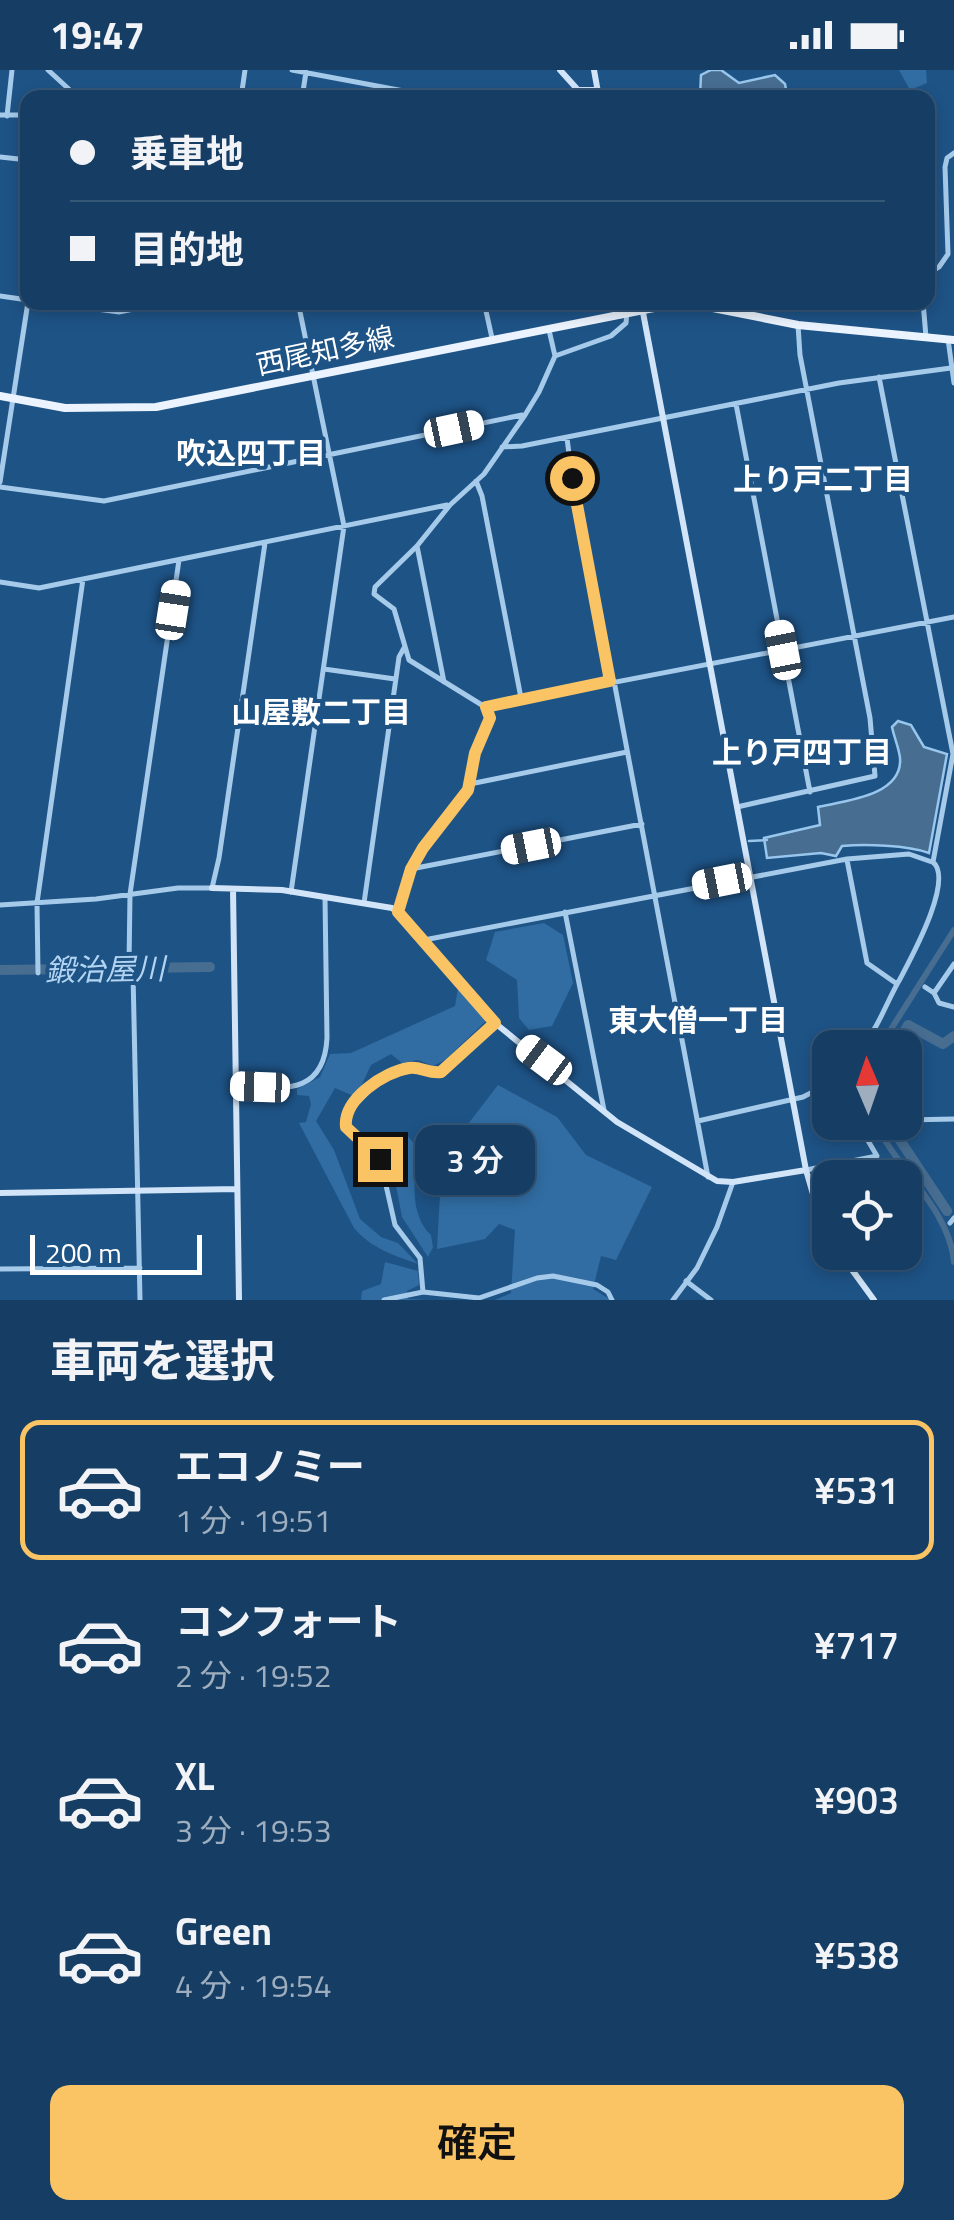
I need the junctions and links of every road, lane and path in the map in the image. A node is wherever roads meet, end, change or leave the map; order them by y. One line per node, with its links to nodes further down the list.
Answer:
1 (12, 70): 10 (street)
2 (48, 70): 6 (street)
3 (292, 70): 5 (street)
4 (560, 70): 9 (street)
5 (306, 72): 8 (street)
6 (67, 88): 7 (street)
7 (71, 90)
8 (400, 90)
9 (578, 90)
10 (4, 116)
11 (954, 153): 12 (street)
12 (935, 268)
13 (27, 310): 33 (street)
14 (300, 310): 28 (street)
15 (486, 310): 24 (street)
16 (632, 310): 20 (main road, 西尾知多線)
17 (643, 310): 36 (street)
18 (723, 310): 21 (main road, 西尾知多線)
19 (924, 310): 23 (street)
20 (628, 312): 22 (main road, 西尾知多線); 26 (street)
21 (798, 325): 23 (main road, 西尾知多線); 31 (street)
22 (548, 328): 24 (main road, 西尾知多線); 26 (street)
23 (926, 337): 25 (main road, 西尾知多線)
24 (492, 338): 28 (main road, 西尾知多線)
25 (951, 339): 27 (street)
26 (554, 356): 35 (street)
27 (952, 368): 29 (street); 30 (street)
28 (314, 374): 33 (main road, 西尾知多線); 39 (street)
29 (880, 377): 31 (street); 50 (street)
30 (954, 383)
31 (807, 390): 34 (street); 51 (street)
32 (0, 396): 33 (main road, 西尾知多線)
33 (13, 398): 41 (street)
34 (736, 404): 36 (street); 53 (street)
35 (525, 415): 38 (street); 39 (street)
36 (663, 418): 37 (street); 54 (street)
37 (568, 438): 38 (street); 57 (street)
38 (502, 447): 40 (street)
39 (331, 454): 41 (street); 43 (street)
40 (476, 481): 42 (street); 59 (street)
41 (0, 485)
42 (450, 505): 43 (street); 45 (street)
43 (344, 526): 44 (street); 55 (street)
44 (264, 543): 46 (street); 71 (street)
45 (417, 546): 52 (street); 58 (street)
46 (180, 560): 47 (street); 74 (street)
47 (83, 580): 48 (street); 77 (street)
48 (0, 582)
49 (954, 616): 50 (street)
50 (926, 622): 51 (street); 61 (street)
51 (854, 636): 53 (street); 64 (street)
52 (404, 648): 56 (street); 58 (street)
53 (783, 650): 54 (street); 64 (street)
54 (710, 663): 57 (street); 65 (street)
55 (324, 668): 56 (street); 73 (street)
56 (397, 680): 78 (street)
57 (612, 681): 59 (street); 62 (street)
58 (444, 682): 60 (street)
59 (521, 698): 60 (street)
60 (486, 707): 63 (street)
61 (951, 729): 68 (street)
62 (627, 752): 63 (street); 66 (street)
63 (470, 784): 69 (street)
64 (810, 792): 65 (street)
65 (737, 807): 70 (street)
66 (642, 824): 69 (street); 75 (street)
67 (847, 859): 68 (street); 70 (street); 87 (street)
68 (933, 862): 87 (street)
69 (411, 869): 80 (street)
70 (751, 876): 75 (street); 95 (street)
71 (212, 888): 72 (street); 74 (street)
72 (233, 888): 73 (street); 93 (street)
73 (292, 892): 76 (street)
74 (130, 894): 77 (street); 84 (street)
75 (655, 894): 81 (street); 99 (street)
76 (324, 898): 78 (street); 93 (street)
77 (38, 903): 79 (street); 85 (street)
78 (364, 904): 80 (street)
79 (0, 905)
80 (398, 912): 82 (street)
81 (565, 912): 82 (street); 96 (street)
82 (424, 940): 91 (street)
83 (954, 964): 89 (street)
84 (129, 965)
85 (38, 970)
86 (133, 973): 105 (street)
87 (897, 984): 92 (street)
88 (925, 986): 89 (street)
89 (934, 993): 90 (street)
90 (954, 1007)
91 (495, 1023): 96 (street); 112 (street)
92 (875, 1030)
93 (236, 1086): 104 (street)
94 (812, 1092): 95 (street)
95 (794, 1100): 99 (street); 101 (street)
96 (604, 1112): 102 (street)
97 (922, 1120): 98 (street)
98 (954, 1120)
99 (698, 1121): 102 (street)
100 (868, 1140): 101 (street)
101 (806, 1170): 103 (street); 106 (street)
102 (708, 1177): 103 (street)
103 (732, 1182): 111 (street)
104 (237, 1189): 105 (street); 115 (street)
105 (137, 1191): 107 (street); 108 (street)
106 (812, 1191)
107 (0, 1193)
108 (140, 1268): 109 (street); 114 (street)
109 (0, 1270)
110 (851, 1270): 113 (street)
111 (686, 1281): 118 (street); 119 (street)
112 (423, 1292): 116 (street); 117 (street)
113 (870, 1298)
114 (140, 1300)
115 (239, 1300)
116 (384, 1300)
117 (612, 1300)
118 (673, 1300)
119 (711, 1300)

